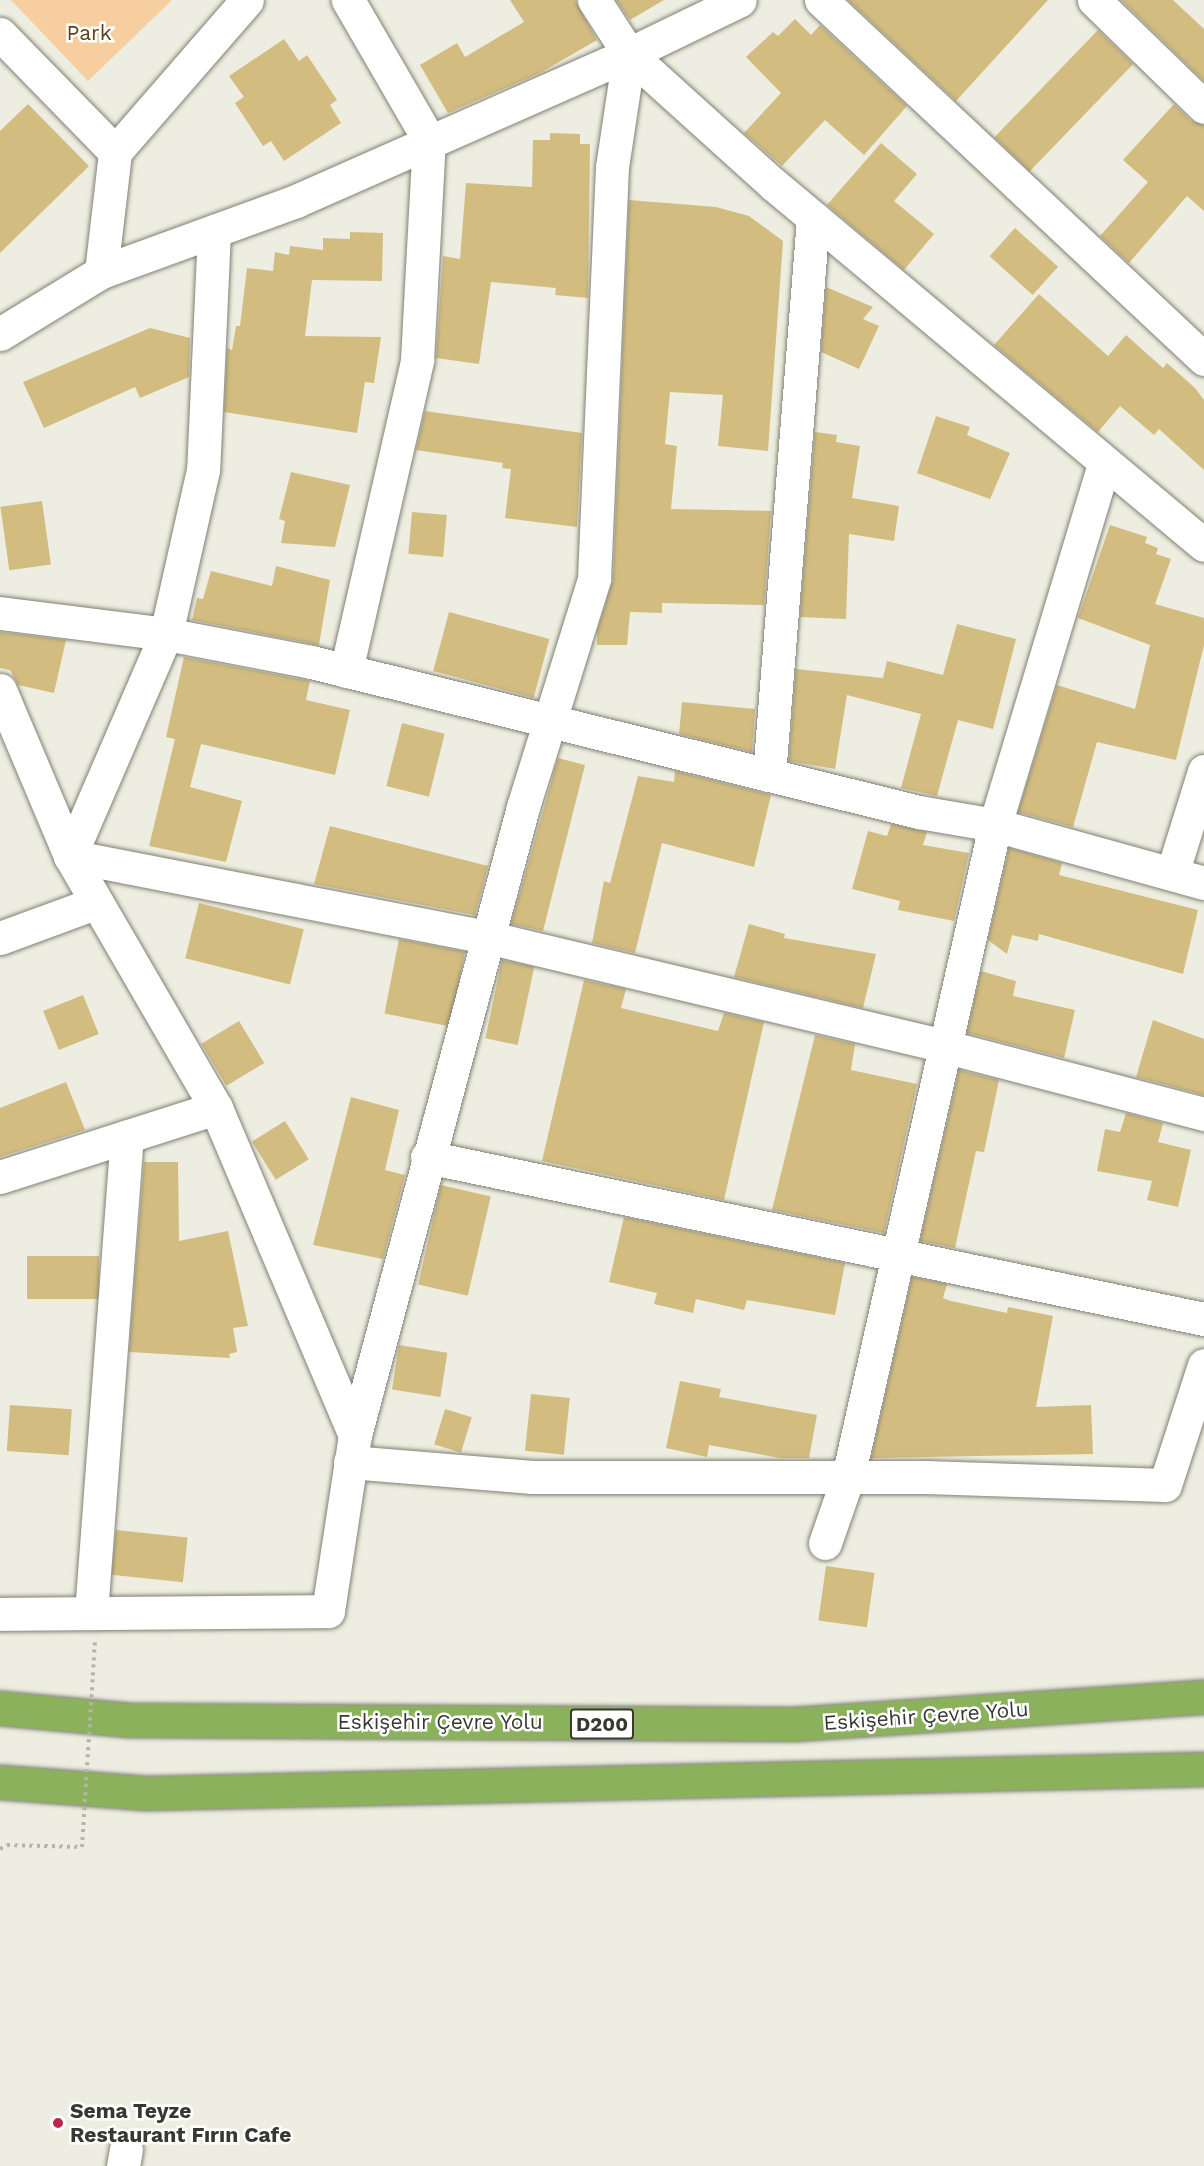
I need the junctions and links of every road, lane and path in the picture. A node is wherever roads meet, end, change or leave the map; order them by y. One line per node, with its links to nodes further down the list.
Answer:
1 (247, 0): 11 (street)
2 (348, 0): 10 (street)
3 (594, 0): 8 (street)
4 (740, 0): 8 (street)
5 (821, 0): 16 (street)
6 (1094, 0): 9 (street)
7 (0, 34): 11 (street)
8 (629, 54): 10 (street); 12 (street); 23 (street)
9 (1204, 107)
10 (429, 140): 13 (street); 21 (street)
11 (115, 152): 14 (street)
12 (813, 218): 17 (street); 25 (street)
13 (214, 231): 14 (street); 20 (street)
14 (101, 272): 15 (street)
15 (0, 334)
16 (1204, 359)
17 (1104, 464): 18 (street); 26 (street)
18 (1204, 545)
19 (0, 614): 20 (street)
20 (166, 634): 21 (street); 27 (street)
21 (346, 671): 23 (street)
22 (0, 690): 27 (street)
23 (550, 722): 25 (street); 31 (street)
24 (1204, 771): 28 (street)
25 (769, 775): 26 (street)
26 (995, 825): 28 (street); 33 (street)
27 (70, 856): 30 (street); 31 (street)
28 (1172, 874): 29 (street)
29 (1204, 883)
30 (95, 903): 32 (street); 34 (street)
31 (487, 937): 33 (street); 37 (street)
32 (0, 939)
33 (943, 1046): 35 (street); 39 (street)
34 (216, 1108): 36 (street); 42 (street)
35 (1204, 1114)
36 (127, 1136): 38 (street); 46 (street)
37 (427, 1157): 39 (street); 42 (street)
38 (0, 1177)
39 (897, 1257): 40 (street); 43 (street)
40 (1204, 1319)
41 (1204, 1365): 43 (street)
42 (353, 1449): 43 (street); 46 (street)
43 (848, 1477): 44 (street)
44 (825, 1543)
45 (0, 1614): 46 (street)
46 (93, 1627): 51 (path, bridge)
47 (1204, 1697): 48 (highway, Eskişehir Çevre Yolu / D200)
48 (0, 1708)
49 (1204, 1769): 50 (highway)
50 (0, 1782)
51 (0, 1849)

